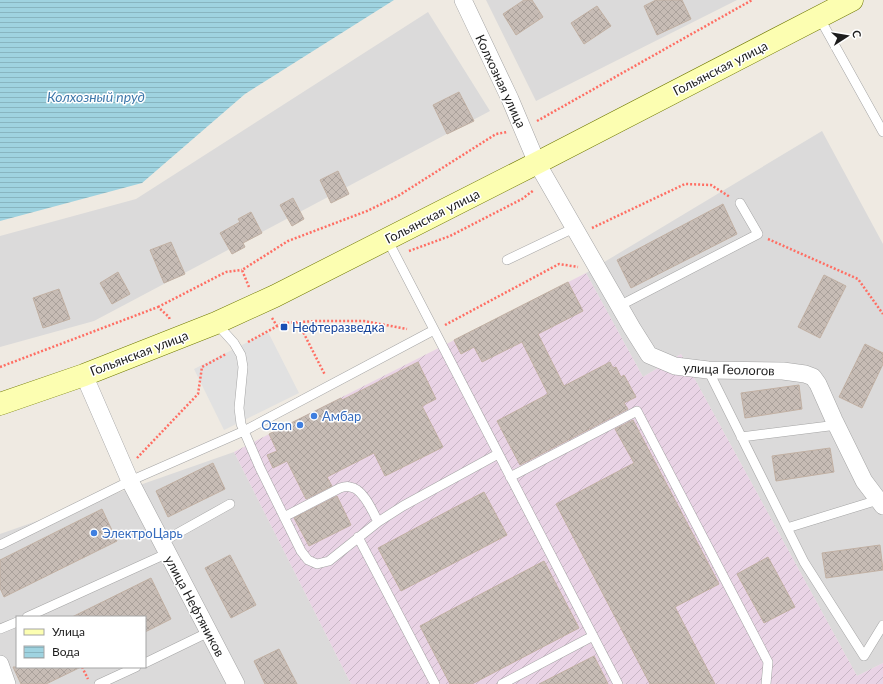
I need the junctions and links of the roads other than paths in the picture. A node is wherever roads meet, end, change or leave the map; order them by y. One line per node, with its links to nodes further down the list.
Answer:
1 (463, 0): 5 (street, Колхозная улица)
2 (852, 0): 3 (main road, Гольянская улица)
3 (819, 17): 4 (lane); 5 (main road, Гольянская улица)
4 (883, 132)
5 (542, 172): 7 (street, улица Геологов); 8 (main road, Гольянская улица)
6 (740, 204): 10 (lane)
7 (576, 231): 9 (lane); 10 (street, улица Геологов)
8 (391, 248): 11 (main road, Гольянская улица); 12 (lane)
9 (507, 260)
10 (619, 306): 13 (street, улица Геологов)
11 (216, 323): 14 (main road, Гольянская улица); 17 (lane)
12 (434, 330): 17 (lane); 19 (lane)
13 (708, 370): 16 (street, улица Геологов); 18 (lane)
14 (84, 375): 15 (main road, Гольянская улица); 20 (street, улица Нефтяников)
15 (0, 404)
16 (836, 425): 18 (lane); 22 (street, улица Геологов)
17 (244, 431): 20 (lane); 24 (lane)
18 (741, 437): 26 (lane)
19 (498, 454): 21 (lane); 25 (lane)
20 (128, 475): 28 (lane); 29 (street, улица Нефтяников)
21 (510, 477): 35 (lane); 45 (lane)
22 (881, 503): 26 (lane)
23 (230, 504): 29 (lane)
24 (284, 517): 25 (lane); 27 (lane)
25 (378, 522): 27 (lane)
26 (787, 528): 32 (lane)
27 (358, 537): 42 (lane)
28 (0, 546)
29 (165, 547): 30 (lane); 34 (street, улица Нефтяников)
30 (29, 616)
31 (16, 622): 33 (lane)
32 (883, 625)
33 (0, 630)
34 (209, 632): 36 (lane); 41 (street, улица Нефтяников)
35 (593, 636): 43 (lane); 44 (lane)
36 (146, 663)
37 (0, 664): 39 (street)
38 (134, 668): 40 (lane)
39 (7, 684)
40 (99, 684)
41 (236, 684)
42 (435, 684)
43 (502, 684)
44 (618, 684)
45 (766, 684)

